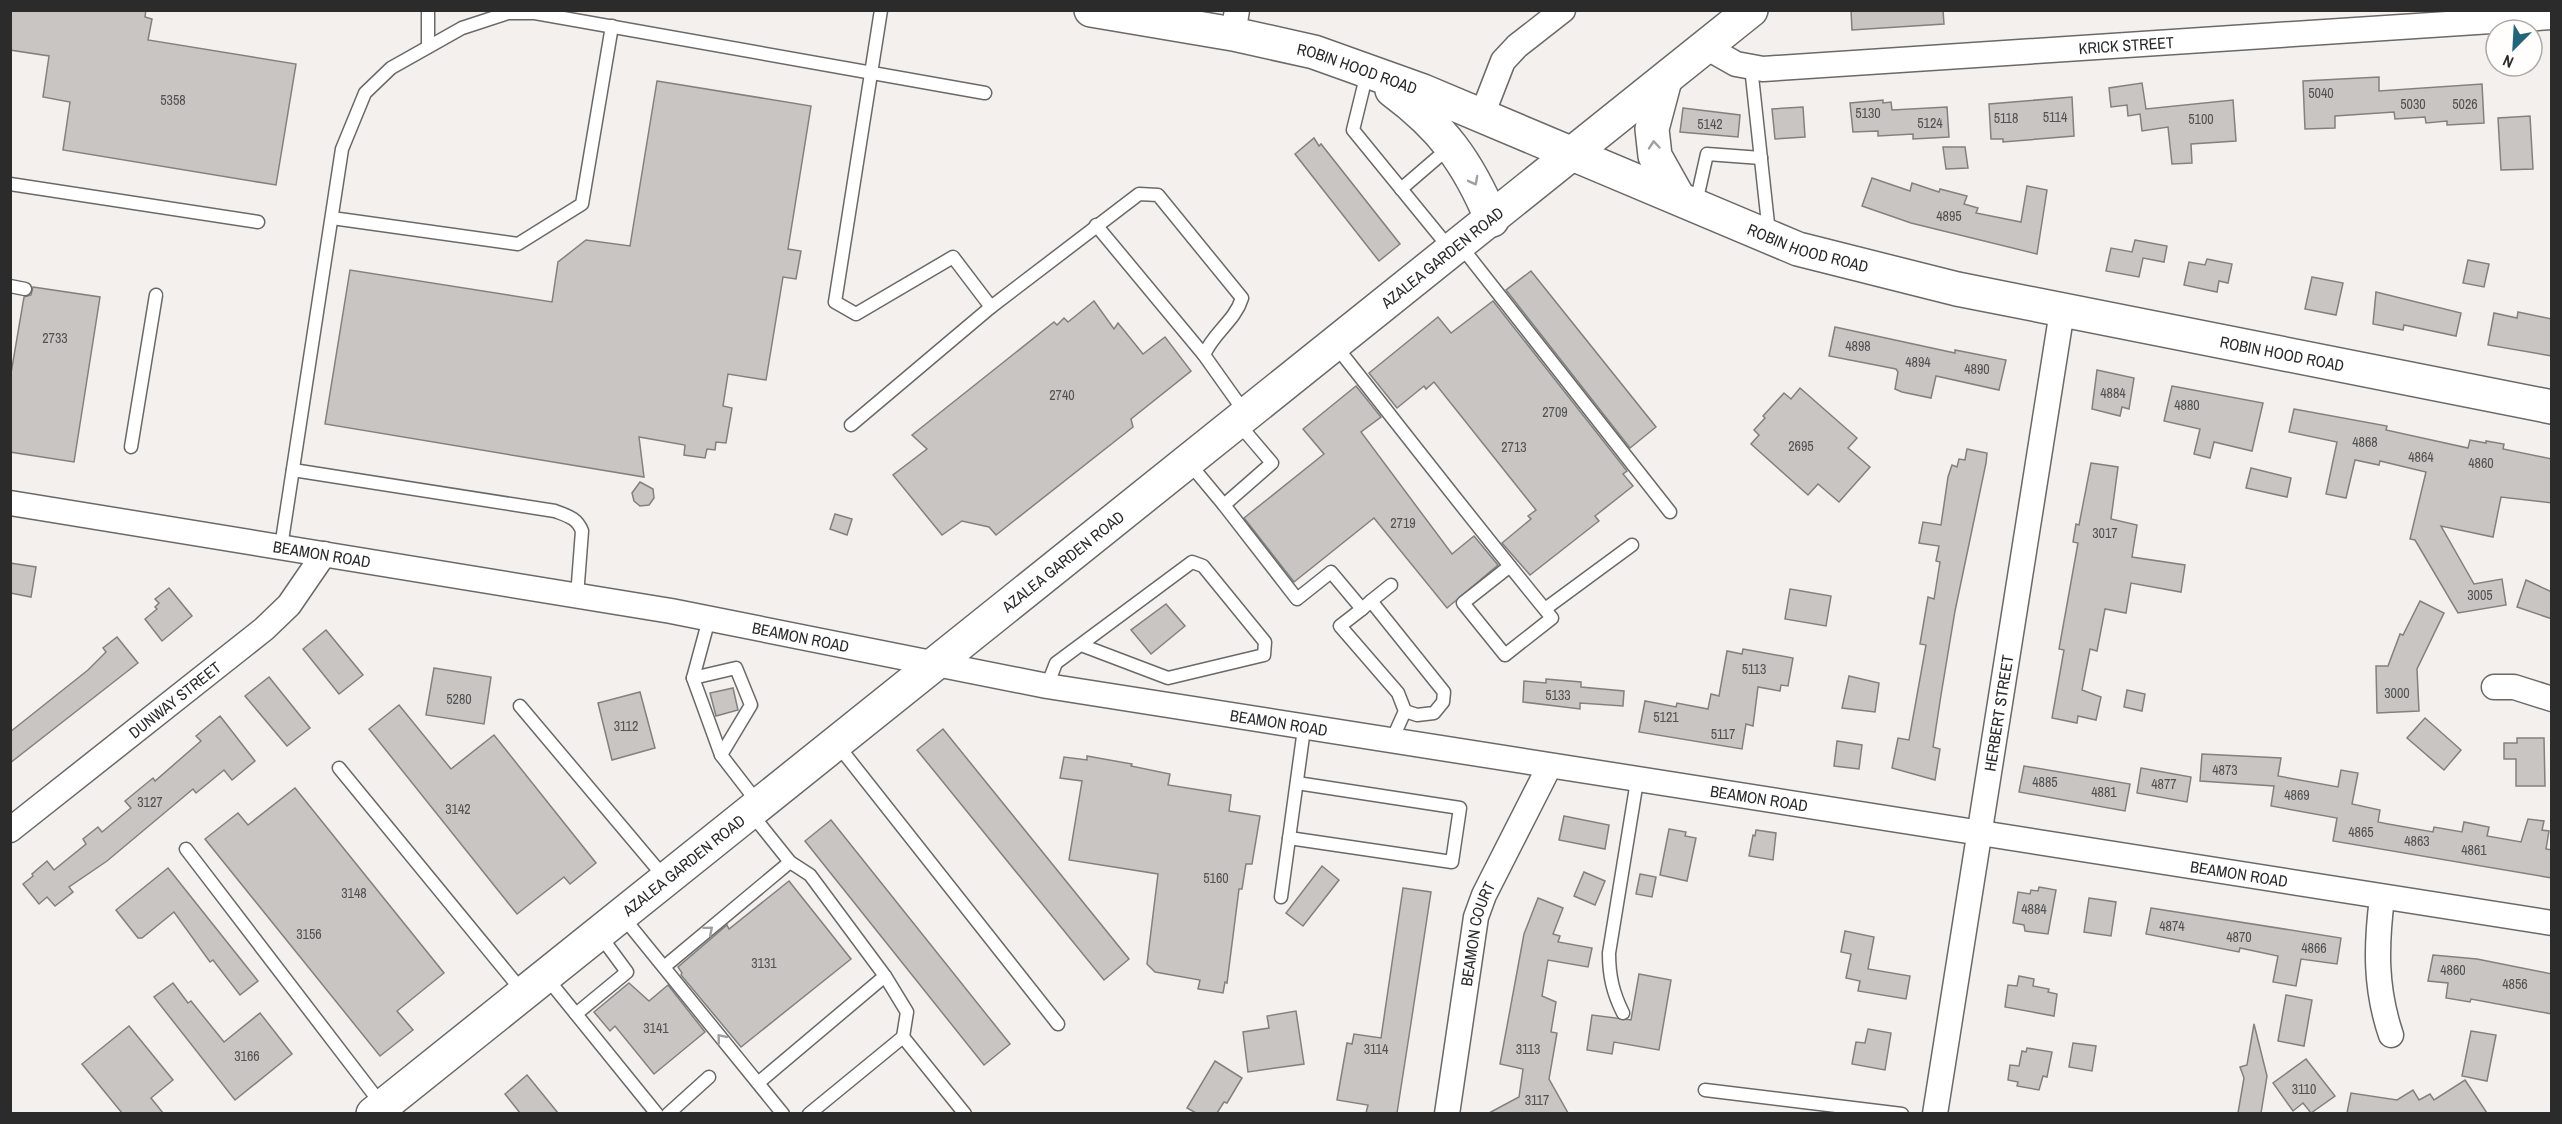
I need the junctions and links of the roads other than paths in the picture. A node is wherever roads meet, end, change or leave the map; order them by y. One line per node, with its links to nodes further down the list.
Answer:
1 (428, 10): 9 (lane)
2 (881, 10): 13 (lane)
3 (1091, 10): 7 (main road, ROBIN HOOD ROAD)
4 (1563, 10): 16 (street)
5 (1751, 10): 10 (main road, AZALEA GARDEN ROAD)
6 (2552, 17): 11 (street, KRICK STREET)
7 (1235, 22): 12 (main road, ROBIN HOOD ROAD)
8 (612, 26): 9 (lane); 13 (lane); 23 (lane)
9 (428, 47): 23 (lane)
10 (1706, 47): 11 (street, KRICK STREET); 14 (main road, AZALEA GARDEN ROAD)
11 (1751, 67): 19 (lane)
12 (1367, 70): 16 (main road, ROBIN HOOD ROAD); 17 (main road); 21 (lane)
13 (871, 71): 15 (lane); 32 (lane)
14 (1665, 80): 18 (main road, AZALEA GARDEN ROAD); 22 (main road, one-way to 14)
15 (985, 93)
16 (1482, 115): 18 (main road, ROBIN HOOD ROAD)
17 (1452, 146): 21 (lane); 24 (main road, one-way to 24)
18 (1574, 153): 22 (main road, ROBIN HOOD ROAD); 24 (main road, AZALEA GARDEN ROAD)
19 (1761, 158): 22 (lane); 27 (lane)
20 (10, 184): 25 (lane)
21 (1401, 189): 28 (lane)
22 (1687, 201): 27 (main road, ROBIN HOOD ROAD)
23 (332, 218): 41 (lane)
24 (1492, 219): 28 (main road, AZALEA GARDEN ROAD)
25 (258, 222)
26 (1096, 225): 32 (lane); 35 (lane); 35 (lane)
27 (1769, 236): 33 (main road, ROBIN HOOD ROAD)
28 (1456, 248): 34 (main road, AZALEA GARDEN ROAD); 44 (lane)
29 (10, 286): 30 (lane)
30 (25, 289)
31 (156, 295): 39 (lane)
32 (991, 307): 38 (lane)
33 (2062, 311): 36 (main road, ROBIN HOOD ROAD); 72 (street, HERBERT STREET)
34 (1334, 344): 37 (main road, AZALEA GARDEN ROAD); 48 (lane)
35 (1204, 355): 37 (lane)
36 (2552, 407)
37 (1242, 418): 40 (main road, AZALEA GARDEN ROAD); 43 (lane)
38 (850, 425)
39 (131, 447)
40 (1188, 462): 43 (lane); 55 (main road, AZALEA GARDEN ROAD)
41 (293, 470): 46 (lane); 50 (lane)
42 (10, 503): 46 (street, BEAMON ROAD)
43 (1224, 505): 51 (lane)
44 (1670, 512)
45 (1632, 545): 52 (lane)
46 (281, 547): 47 (street, BEAMON ROAD)
47 (324, 554): 50 (street, BEAMON ROAD); 71 (street, DUNWAY STREET)
48 (1510, 566): 52 (lane); 52 (lane)
49 (1391, 585): 51 (lane)
50 (577, 596): 53 (street, BEAMON ROAD)
51 (1367, 605): 61 (lane); 61 (lane)
52 (1545, 609)
53 (709, 619): 55 (street, BEAMON ROAD); 56 (lane)
54 (1081, 645): 54 (lane); 57 (lane)
55 (933, 664): 57 (street, BEAMON ROAD); 63 (main road, AZALEA GARDEN ROAD)
56 (693, 678): 65 (lane); 65 (lane)
57 (1047, 686): 62 (street, BEAMON ROAD)
58 (2494, 687): 59 (street)
59 (2552, 699)
60 (520, 706): 76 (lane)
61 (1405, 711): 64 (lane)
62 (1304, 729): 64 (street, BEAMON ROAD); 69 (lane)
63 (835, 742): 70 (main road, AZALEA GARDEN ROAD); 86 (lane)
64 (1391, 742): 66 (street, BEAMON ROAD)
65 (721, 755): 70 (lane)
66 (1549, 767): 68 (street, BEAMON ROAD); 98 (street, BEAMON COURT)
67 (339, 768): 83 (lane)
68 (1637, 781): 72 (street, BEAMON ROAD); 84 (lane)
69 (1296, 783): 73 (lane); 73 (lane)
70 (754, 808): 75 (lane); 76 (main road, AZALEA GARDEN ROAD)
71 (10, 830)
72 (1980, 835): 78 (street, BEAMON ROAD); 100 (street, HERBERT STREET)
73 (1289, 838): 77 (lane)
74 (186, 849): 92 (lane)
75 (790, 862): 81 (lane, one-way to 75); 82 (lane)
76 (666, 878): 80 (main road, AZALEA GARDEN ROAD)
77 (1281, 897)
78 (2382, 898): 79 (street, BEAMON ROAD); 87 (street)
79 (2552, 923)
80 (609, 924): 81 (lane); 83 (main road, AZALEA GARDEN ROAD); 85 (lane)
81 (664, 967): 90 (lane, one-way to 81)
82 (885, 976): 88 (lane); 90 (lane)
83 (534, 984): 85 (lane); 92 (main road, AZALEA GARDEN ROAD)
84 (1623, 1013)
85 (576, 1014): 93 (lane)
86 (1058, 1024)
87 (2391, 1035)
88 (903, 1037): 96 (lane); 97 (lane)
89 (710, 1077): 94 (lane)
90 (758, 1083): 95 (lane)
91 (1705, 1090): 99 (lane)
92 (378, 1110)
93 (657, 1113)
94 (668, 1113)
95 (783, 1113)
96 (809, 1113)
97 (965, 1113)
98 (1447, 1113)
99 (1902, 1113)
100 (1935, 1113)

